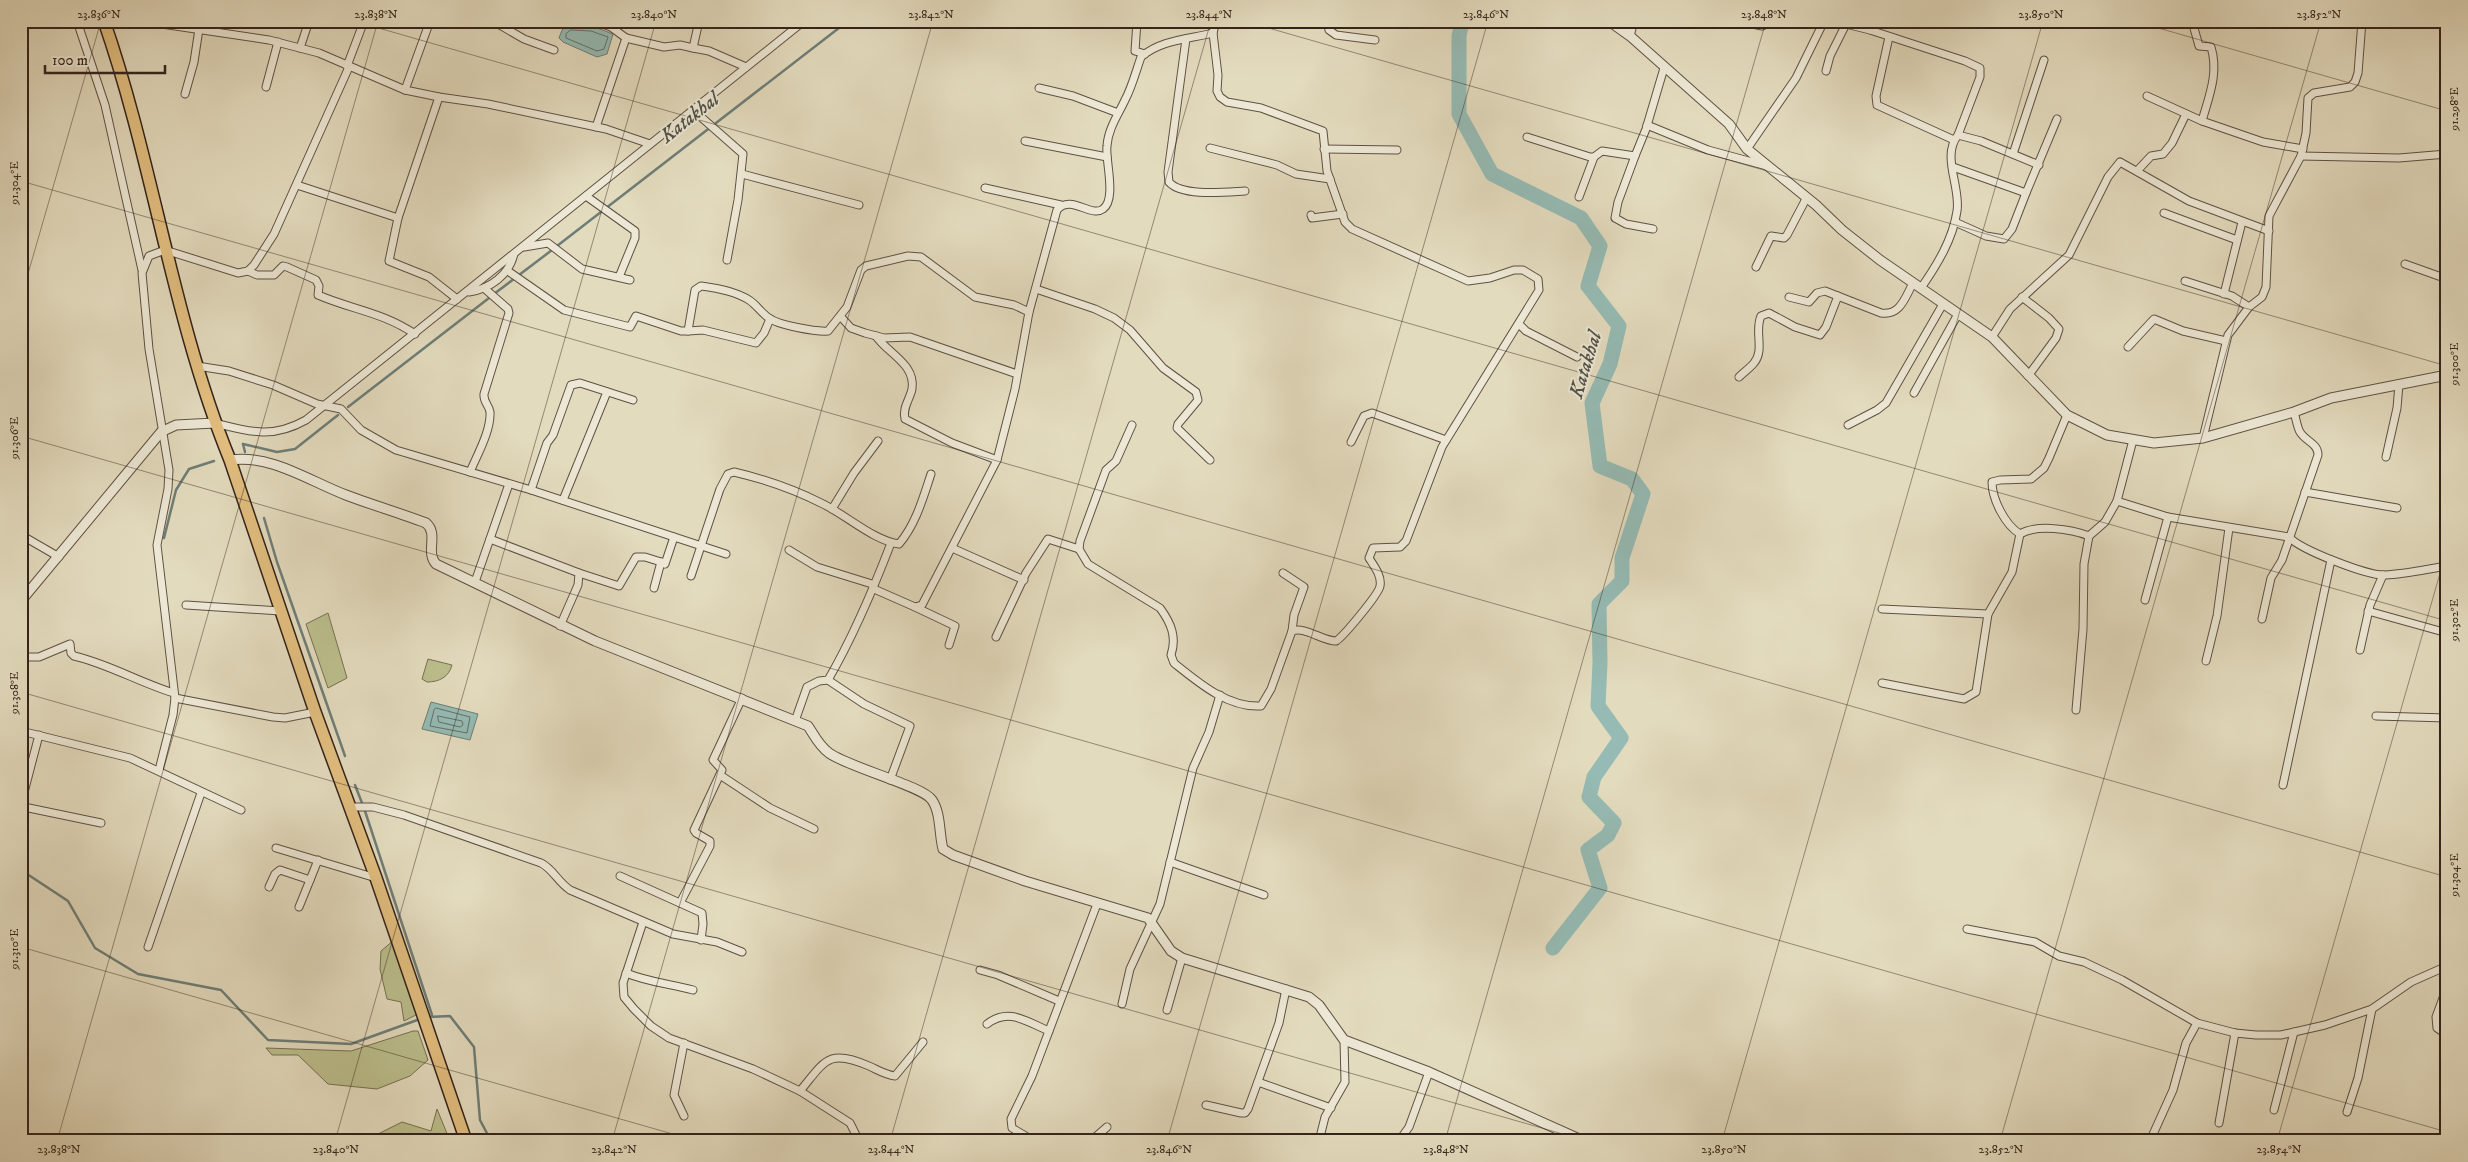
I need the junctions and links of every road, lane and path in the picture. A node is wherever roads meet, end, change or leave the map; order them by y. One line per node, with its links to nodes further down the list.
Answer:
1 (77, 21): 100 (street)
2 (104, 21): 23 (street); 93 (main road)
3 (309, 21): 32 (street)
4 (364, 21): 37 (street)
5 (430, 21): 43 (street)
6 (493, 21): 34 (street)
7 (594, 21): 28 (street)
8 (699, 21): 33 (street)
9 (804, 21): 38 (street)
10 (1138, 21): 35 (street)
11 (1216, 21): 25 (street)
12 (1327, 21): 30 (street)
13 (1609, 21): 26 (street)
14 (1634, 21): 26 (street)
15 (1738, 21): 16 (street)
16 (1774, 21)
17 (1824, 21): 60 (street)
18 (1834, 21): 22 (street)
19 (1874, 21): 24 (street)
20 (2192, 21): 51 (street)
21 (2362, 21): 62 (street)
22 (1846, 24): 24 (street); 40 (street)
23 (199, 29): 31 (street); 44 (street)
24 (1870, 30): 27 (street)
25 (1213, 33): 29 (street); 59 (street)
26 (1630, 36): 39 (street)
27 (1890, 37): 55 (street); 55 (street)
28 (626, 38): 33 (street); 53 (street)
29 (1186, 39): 35 (street); 76 (street)
30 (1375, 40)
31 (278, 42): 32 (street); 41 (street)
32 (300, 48): 37 (street)
33 (693, 48): 38 (street)
34 (554, 50)
35 (1145, 54): 48 (street)
36 (2044, 60): 63 (street)
37 (348, 67): 43 (street); 74 (street)
38 (746, 67): 47 (street)
39 (1664, 68): 52 (street); 60 (street)
40 (1826, 71)
41 (266, 87)
42 (1039, 88): 48 (street)
43 (405, 90): 46 (street)
44 (185, 94)
45 (2147, 96): 49 (street)
46 (440, 97): 53 (street); 86 (street)
47 (692, 110): 57 (street); 72 (street)
48 (1118, 113): 66 (street)
49 (2186, 114): 51 (street); 71 (street)
50 (2057, 119): 68 (street)
51 (2202, 121): 62 (street)
52 (1647, 124): 65 (street); 70 (street)
53 (596, 127): 57 (street)
54 (1527, 137): 67 (street)
55 (1956, 137): 63 (street); 69 (street)
56 (1025, 141): 66 (street)
57 (650, 144): 78 (street)
58 (1210, 148): 73 (street)
59 (1324, 149): 61 (street); 73 (street)
60 (1747, 149): 70 (street)
61 (1396, 150)
62 (2302, 153): 64 (street); 90 (street)
63 (2013, 154): 68 (street)
64 (2447, 154)
65 (1635, 156): 67 (street); 89 (street)
66 (1106, 157): 82 (street)
67 (1594, 157): 79 (street)
68 (2039, 165): 77 (street)
69 (1953, 166): 77 (street); 87 (street)
70 (1768, 167): 80 (street)
71 (2137, 171): 88 (street); 113 (street)
72 (742, 174): 81 (street); 95 (street)
73 (1330, 179): 83 (street)
74 (297, 184): 86 (street); 99 (street)
75 (985, 188): 82 (street)
76 (1245, 191)
77 (2026, 193): 87 (street)
78 (586, 196): 92 (street); 102 (street)
79 (1579, 197)
80 (1807, 198): 97 (street); 106 (street)
81 (860, 205)
82 (1061, 205): 108 (street)
83 (1343, 214): 85 (street); 121 (street)
84 (2164, 214): 91 (street)
85 (1312, 215)
86 (398, 218): 114 (street)
87 (1955, 222): 106 (street)
88 (2242, 222): 90 (street); 91 (street)
89 (1653, 229)
90 (2269, 232): 116 (street)
91 (2237, 240): 110 (street)
92 (521, 248): 94 (street); 102 (street)
93 (165, 250): 99 (street); 100 (street); 129 (main road)
94 (514, 254): 98 (street); 101 (street)
95 (727, 260)
96 (2404, 264): 103 (street)
97 (1756, 267)
98 (496, 270): 101 (street); 109 (street)
99 (248, 271): 123 (street)
100 (142, 272): 144 (street)
101 (510, 275): 107 (street); 122 (street)
102 (619, 277): 104 (street)
103 (2447, 279)
104 (630, 280)
105 (2185, 281): 110 (street)
106 (1917, 285): 111 (street); 115 (street)
107 (484, 288): 109 (street); 154 (street)
108 (1036, 289): 117 (street); 153 (street)
109 (466, 292): 114 (street)
110 (2224, 294): 116 (street)
111 (1838, 296): 112 (street); 133 (street)
112 (1789, 297)
113 (2022, 297): 125 (street); 132 (street)
114 (458, 299): 123 (street)
115 (1943, 304): 118 (street); 143 (street)
116 (2249, 307): 126 (street)
117 (1029, 312): 119 (street); 130 (street)
118 (1958, 314): 125 (street); 136 (street)
119 (840, 317): 120 (street); 124 (street)
120 (770, 319): 122 (street); 122 (street)
121 (1519, 324): 128 (street); 146 (street)
122 (688, 331)
123 (415, 334): 138 (street)
124 (876, 336): 130 (street); 152 (street)
125 (1992, 337): 132 (street)
126 (2226, 341): 127 (street); 145 (street)
127 (2128, 347)
128 (1577, 357)
129 (197, 366): 138 (street); 141 (main road)
130 (1017, 374): 152 (street)
131 (2447, 375): 134 (street)
132 (2028, 376): 140 (street)
133 (1739, 377)
134 (2399, 384): 139 (street); 150 (street)
135 (607, 392): 137 (street); 157 (street); 159 (street)
136 (1914, 393)
137 (632, 400)
138 (325, 406): 141 (street); 154 (street)
139 (2294, 412): 145 (street); 158 (street)
140 (2067, 415): 147 (street); 165 (street)
141 (215, 423): 144 (street); 151 (main road)
142 (1132, 425): 174 (street)
143 (1848, 425)
144 (161, 432): 177 (street); 209 (street)
145 (2203, 438): 147 (street)
146 (1446, 440): 149 (street); 199 (street)
147 (2132, 440): 160 (street)
148 (878, 441): 162 (street)
149 (1351, 442)
150 (2386, 457)
151 (230, 460): 186 (street); 194 (main road)
152 (997, 460): 173 (street)
153 (1210, 460)
154 (470, 472): 156 (street)
155 (931, 474): 171 (street)
156 (509, 484): 157 (street); 170 (street)
157 (531, 490): 159 (street)
158 (2305, 492): 161 (street); 169 (street)
159 (563, 500): 168 (street)
160 (2117, 501): 163 (street); 167 (street)
161 (2397, 508)
162 (832, 509): 171 (street); 172 (street)
163 (2168, 517): 164 (street); 189 (street)
164 (2229, 528): 169 (street); 205 (street)
165 (2020, 534): 167 (street); 196 (street)
166 (21, 535): 177 (street)
167 (2089, 536): 211 (street)
168 (674, 537): 172 (street); 179 (street)
169 (2289, 537): 178 (street); 197 (street)
170 (490, 539): 181 (street); 186 (street)
171 (891, 543): 188 (street)
172 (702, 546): 176 (street); 183 (street)
173 (952, 548): 185 (street); 192 (street)
174 (1079, 549): 185 (street); 208 (street)
175 (789, 550): 188 (street)
176 (726, 554)
177 (59, 557): 190 (street)
178 (2332, 560): 184 (street); 221 (street)
179 (662, 562): 181 (street); 187 (street)
180 (2447, 566): 184 (street)
181 (579, 573): 198 (street)
182 (1283, 573): 199 (street)
183 (691, 576)
184 (2383, 576): 195 (street)
185 (1024, 580): 201 (street)
186 (475, 582): 198 (street)
187 (654, 588)
188 (874, 589): 192 (street); 206 (street)
189 (2145, 600)
190 (21, 601)
191 (186, 604): 194 (street)
192 (915, 607): 202 (street)
193 (1882, 609): 196 (street)
194 (280, 611): 212 (main road)
195 (2368, 611): 200 (street); 203 (street)
196 (1988, 614): 207 (street)
197 (2262, 619)
198 (560, 626): 210 (street)
199 (1292, 631): 208 (street)
200 (2440, 631)
201 (996, 637)
202 (949, 645)
203 (2360, 650)
204 (21, 657): 209 (street)
205 (2206, 661)
206 (828, 680): 215 (street); 220 (street)
207 (1882, 684)
208 (1220, 695): 229 (street)
209 (174, 696): 212 (street); 218 (street)
210 (742, 698): 215 (street); 219 (street)
211 (2076, 710)
212 (314, 712): 223 (main road)
213 (2376, 716): 214 (street)
214 (2447, 718)
215 (794, 721): 220 (street)
216 (21, 731): 217 (street)
217 (39, 735): 218 (street); 225 (street)
218 (158, 770): 222 (street)
219 (720, 775): 226 (street); 235 (street)
220 (890, 780): 236 (street)
221 (2283, 785)
222 (201, 792): 224 (street); 242 (street)
223 (349, 807): 231 (main road); 239 (street)
224 (241, 810)
225 (101, 822)
226 (814, 829)
227 (276, 848): 228 (street)
228 (318, 860): 231 (street); 232 (street)
229 (1170, 862): 234 (street); 238 (street)
230 (620, 876): 235 (street)
231 (376, 878): 274 (main road)
232 (310, 880): 233 (street); 237 (street)
233 (269, 887)
234 (1264, 895)
235 (680, 902): 241 (street)
236 (1096, 904): 238 (street); 251 (street)
237 (300, 907)
238 (1152, 921): 244 (street); 252 (street)
239 (643, 922): 241 (street); 247 (street)
240 (1967, 929): 255 (street)
241 (701, 940): 243 (street)
242 (148, 947)
243 (742, 952)
244 (1182, 958): 249 (street); 254 (street)
245 (2447, 966): 253 (street)
246 (980, 970): 251 (street)
247 (626, 973): 250 (street); 263 (street)
248 (2447, 987): 260 (street)
249 (1286, 989): 261 (street); 265 (street)
250 (693, 990)
251 (1059, 1001): 257 (street)
252 (1122, 1004)
253 (2372, 1009): 258 (street); 270 (street)
254 (1167, 1010)
255 (2196, 1022): 259 (street); 281 (street)
256 (987, 1024): 257 (street)
257 (1049, 1031): 276 (street)
258 (2294, 1032): 259 (street); 269 (street)
259 (2235, 1034): 272 (street)
260 (2447, 1035)
261 (1344, 1040): 264 (street); 268 (street)
262 (923, 1042): 266 (street)
263 (684, 1044): 266 (street); 271 (street)
264 (1429, 1072): 279 (street); 280 (street)
265 (1258, 1082): 267 (street); 268 (street)
266 (800, 1091): 275 (street)
267 (1206, 1105)
268 (1330, 1108): 278 (street)
269 (2274, 1110)
270 (2347, 1112)
271 (684, 1116)
272 (2219, 1123)
273 (1107, 1127): 277 (street)
274 (466, 1141)
275 (859, 1141)
276 (1034, 1141)
277 (1092, 1141)
278 (1319, 1141)
279 (1399, 1141)
280 (1584, 1141)
281 (2150, 1141)

